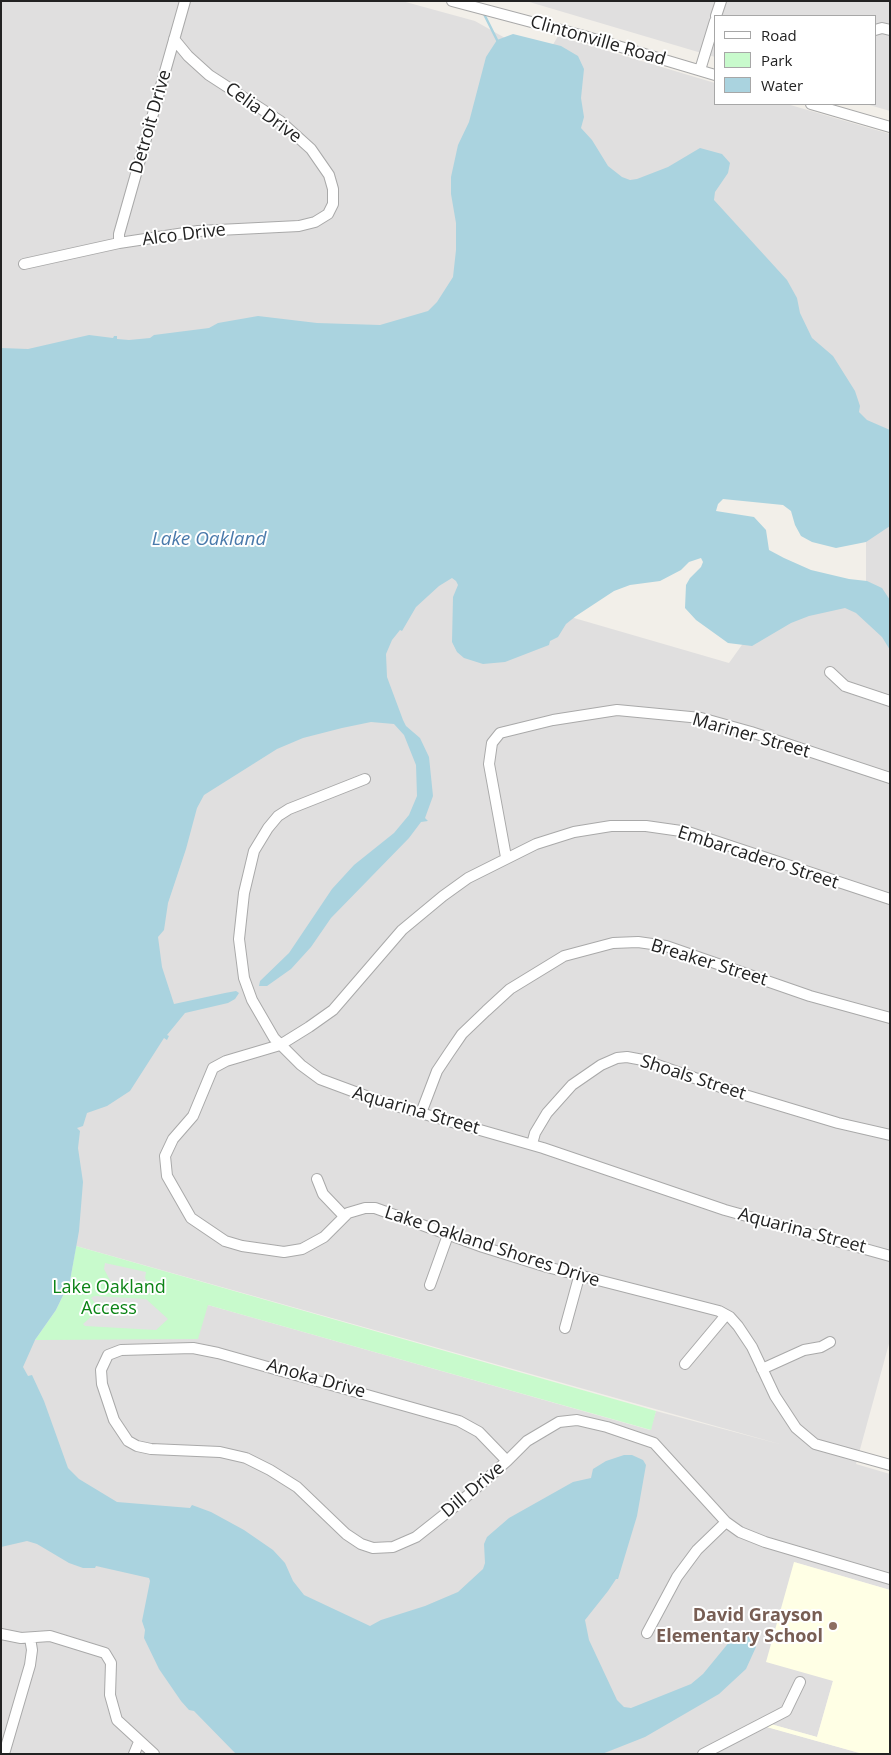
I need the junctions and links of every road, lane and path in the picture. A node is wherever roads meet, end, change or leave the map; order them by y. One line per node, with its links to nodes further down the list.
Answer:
1 (185, 1): 9 (street, Detroit Drive)
2 (452, 1): 4 (street, Clintonville Road)
3 (721, 1): 5 (street)
4 (487, 6): 10 (street, Clintonville Road)
5 (716, 15)
6 (714, 24): 10 (street)
7 (876, 30): 8 (street)
8 (890, 30)
9 (174, 39): 15 (street, Celia Drive); 16 (street, Detroit Drive)
10 (700, 70): 11 (street, Clintonville Road)
11 (714, 75)
12 (820, 105): 13 (street)
13 (845, 108): 14 (street)
14 (890, 127)
15 (334, 198): 16 (street, Alco Drive)
16 (119, 243): 17 (street, Alco Drive)
17 (24, 264)
18 (830, 672): 19 (street)
19 (890, 701)
20 (365, 778): 25 (street, Aquarina Street)
21 (890, 778): 22 (street, Mariner Street)
22 (506, 857): 23 (street, Embarcadero Street); 25 (street, Embarcadero Street)
23 (890, 899)
24 (890, 1018): 26 (street, Breaker Street)
25 (280, 1045): 26 (street, Aquarina Street); 30 (street, Lake Oakland Shores Drive)
26 (421, 1113): 28 (street, Aquarina Street)
27 (890, 1135): 28 (street, Shoals Street)
28 (532, 1144): 32 (street, Aquarina Street)
29 (317, 1179): 30 (street)
30 (344, 1216): 31 (street, Lake Oakland Shores Drive)
31 (448, 1234): 33 (street, Lake Oakland Shores Drive); 34 (street)
32 (890, 1256)
33 (579, 1277): 35 (street, Lake Oakland Shores Drive); 36 (street)
34 (430, 1285)
35 (726, 1315): 39 (street); 40 (street, Lake Oakland Shores Drive)
36 (565, 1328)
37 (830, 1342): 40 (street)
38 (108, 1355): 41 (street, Anoka Drive); 41 (street, Dill Drive)
39 (686, 1364)
40 (762, 1369): 42 (street, Lake Oakland Shores Drive)
41 (507, 1461): 43 (street, Dill Drive)
42 (890, 1465)
43 (726, 1522): 44 (street, Dill Drive); 46 (street)
44 (890, 1578)
45 (1, 1634): 47 (street)
46 (647, 1634)
47 (30, 1638): 49 (street); 50 (street)
48 (800, 1682): 53 (street)
49 (139, 1742): 51 (street); 52 (street)
50 (4, 1754)
51 (134, 1754)
52 (154, 1754)
53 (703, 1754)

